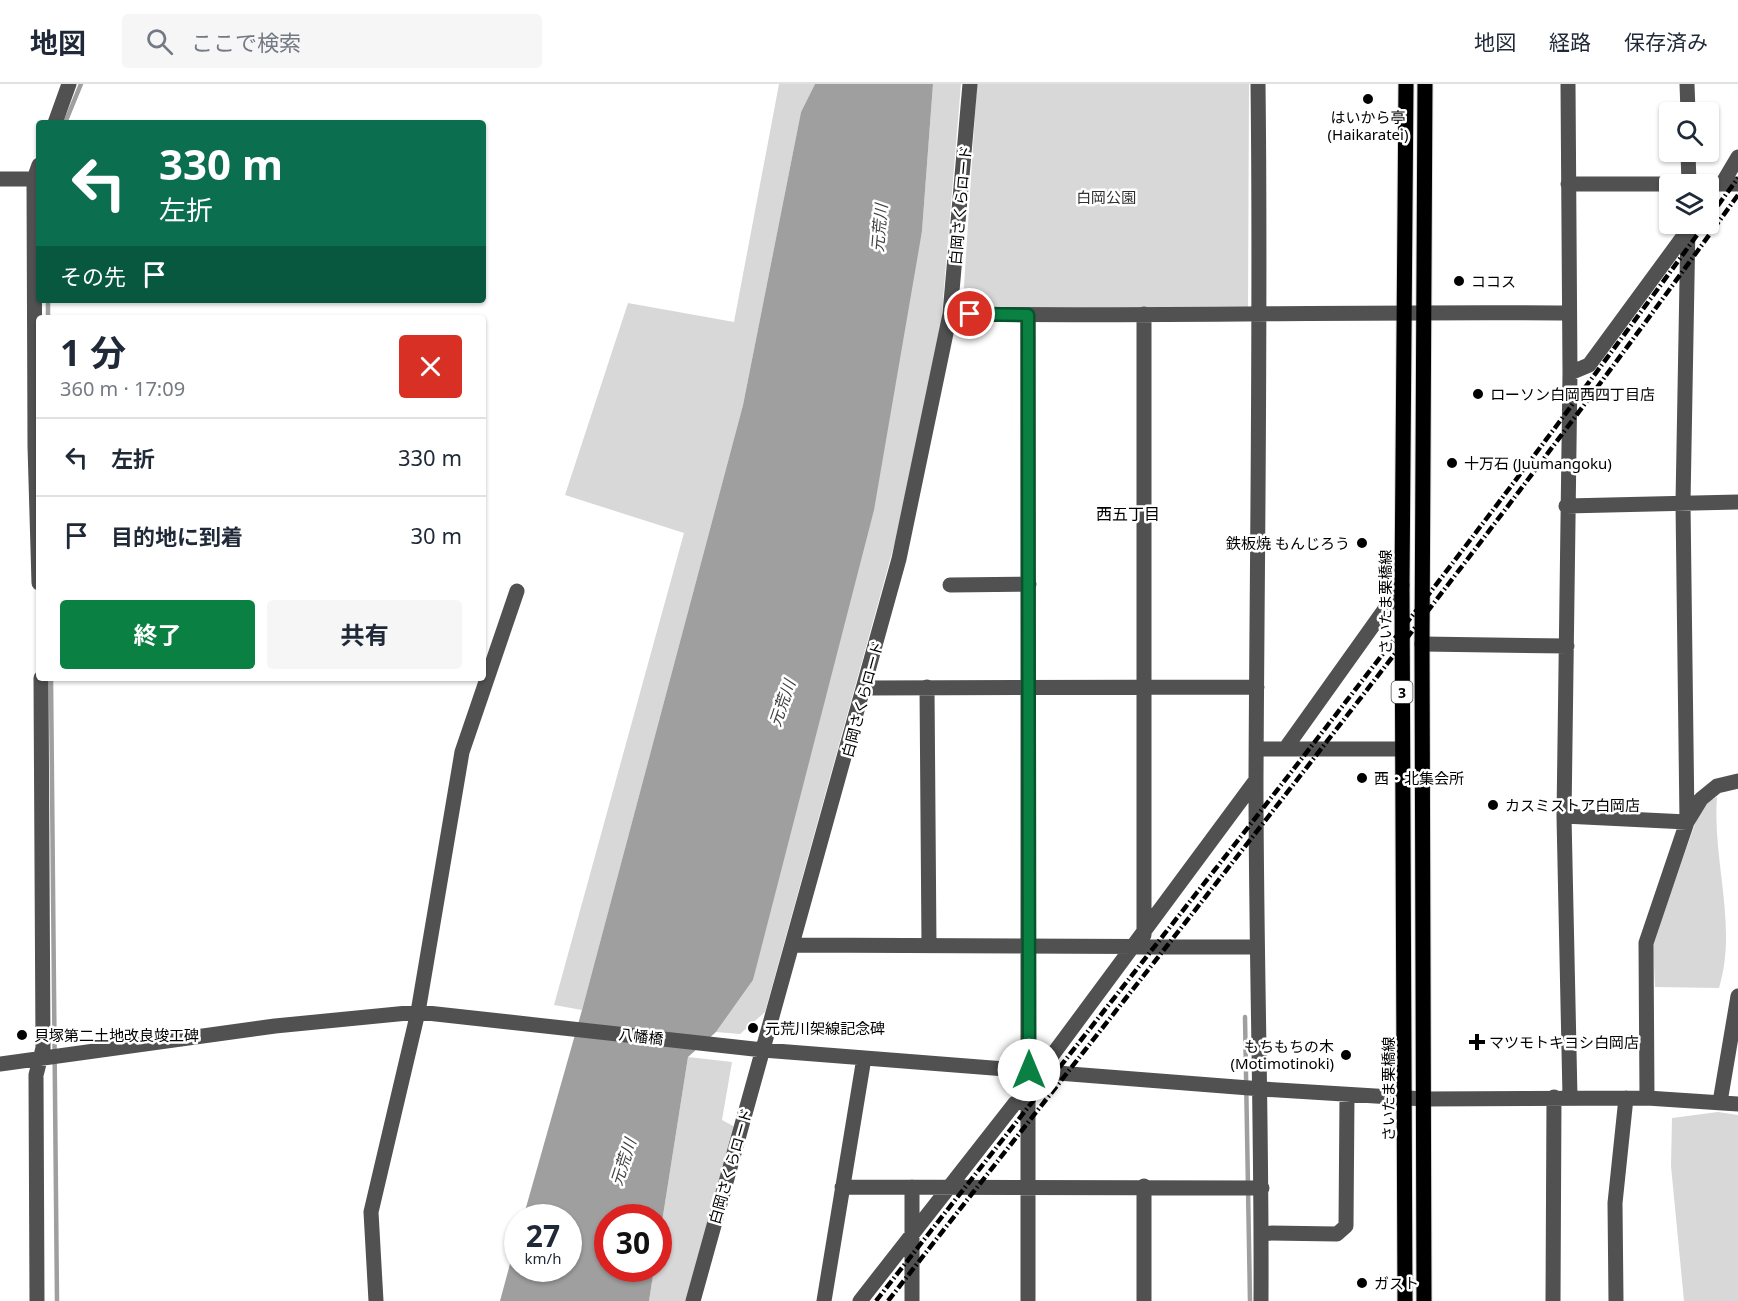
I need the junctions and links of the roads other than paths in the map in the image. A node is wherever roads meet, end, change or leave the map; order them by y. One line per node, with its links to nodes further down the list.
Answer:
1 (69, 84): 9 (street)
2 (970, 84): 22 (street, 白岡さくらロード)
3 (1258, 84): 26 (street)
4 (1406, 84): 20 (main road, さいたま栗橋線 / 3)
5 (1425, 84): 21 (main road, 3)
6 (1568, 84): 14 (street)
7 (1687, 84): 8 (street)
8 (1688, 102)
9 (56, 120)
10 (1738, 157): 16 (street)
11 (36, 172): 12 (street); 28 (street)
12 (0, 179)
13 (1659, 183): 14 (street)
14 (1568, 184): 24 (street)
15 (1719, 184): 16 (street)
16 (1722, 184): 17 (street)
17 (1738, 184)
18 (1683, 234): 27 (street)
19 (1688, 234): 30 (street)
20 (1406, 311): 21 (street); 26 (street); 34 (main road, さいたま栗橋線 / 3)
21 (1424, 312): 24 (street); 36 (main road, 3)
22 (950, 314): 25 (street); 42 (street, 白岡さくらロード)
23 (1144, 314): 25 (street); 26 (street); 43 (street)
24 (1569, 314): 27 (street)
25 (1028, 315): 32 (street)
26 (1260, 315): 41 (street)
27 (1570, 373): 31 (street)
28 (36, 480)
29 (1738, 502): 30 (street)
30 (1683, 503): 31 (street); 50 (street)
31 (1566, 507): 37 (street)
32 (1029, 584): 33 (street); 40 (street)
33 (950, 585)
34 (1402, 585): 45 (street); 46 (main road, さいたま栗橋線 / 3)
35 (517, 591): 58 (street)
36 (1422, 644): 37 (street); 71 (main road, 3)
37 (1567, 646): 49 (street)
38 (41, 681): 61 (street)
39 (927, 687): 40 (street); 42 (street); 53 (street)
40 (1029, 687): 43 (street); 54 (street)
41 (1257, 687): 43 (street); 44 (street)
42 (865, 688): 52 (street, 白岡さくらロード)
43 (1145, 688): 51 (street)
44 (1257, 749): 45 (street); 47 (street)
45 (1285, 749): 46 (street)
46 (1402, 749): 66 (main road, さいたま栗橋線 / 3)
47 (1256, 780): 51 (street); 55 (street)
48 (1738, 781): 50 (street)
49 (1564, 816): 50 (street); 68 (street)
50 (1687, 822): 70 (street)
51 (1144, 935): 56 (street)
52 (793, 945): 53 (street); 59 (street, 白岡さくらロード)
53 (929, 946): 54 (street)
54 (1029, 947): 56 (street); 63 (street)
55 (1257, 947): 56 (street); 64 (street)
56 (1134, 948): 63 (street)
57 (1738, 996): 73 (street)
58 (418, 1012): 59 (street, 八幡橋); 61 (street, 八幡橋); 84 (street)
59 (763, 1050): 60 (street, 八幡橋); 85 (street, 白岡さくらロード)
60 (864, 1058): 63 (street, 八幡橋); 76 (street)
61 (39, 1059): 62 (street, 八幡橋); 83 (street)
62 (0, 1064)
63 (1036, 1071): 64 (street, 八幡橋); 72 (street)
64 (1262, 1089): 65 (street, 八幡橋); 80 (street)
65 (1347, 1095): 66 (street, 八幡橋); 81 (street)
66 (1406, 1097): 71 (street, 八幡橋); 92 (main road, さいたま栗橋線 / 3)
67 (1554, 1097): 68 (street, 八幡橋); 71 (street, 八幡橋); 94 (street)
68 (1570, 1097): 69 (street, 八幡橋)
69 (1626, 1098): 70 (street, 八幡橋); 95 (street)
70 (1647, 1098): 73 (street, 八幡橋)
71 (1425, 1099): 93 (main road, 3)
72 (1028, 1100): 78 (street); 79 (street)
73 (1720, 1102): 74 (street, 八幡橋)
74 (1738, 1104)
75 (1144, 1186): 79 (street); 80 (street); 90 (street)
76 (842, 1187): 77 (street); 86 (street)
77 (912, 1187): 78 (street); 82 (street)
78 (949, 1187): 79 (street); 82 (street)
79 (1028, 1187): 89 (street)
80 (1262, 1188): 81 (street)
81 (1262, 1233): 91 (street)
82 (912, 1234): 87 (street); 88 (street)
83 (37, 1301)
84 (376, 1301)
85 (693, 1301)
86 (824, 1301)
87 (860, 1301)
88 (912, 1301)
89 (1028, 1301)
90 (1144, 1301)
91 (1262, 1301)
92 (1405, 1301)
93 (1424, 1301)
94 (1553, 1301)
95 (1616, 1301)

